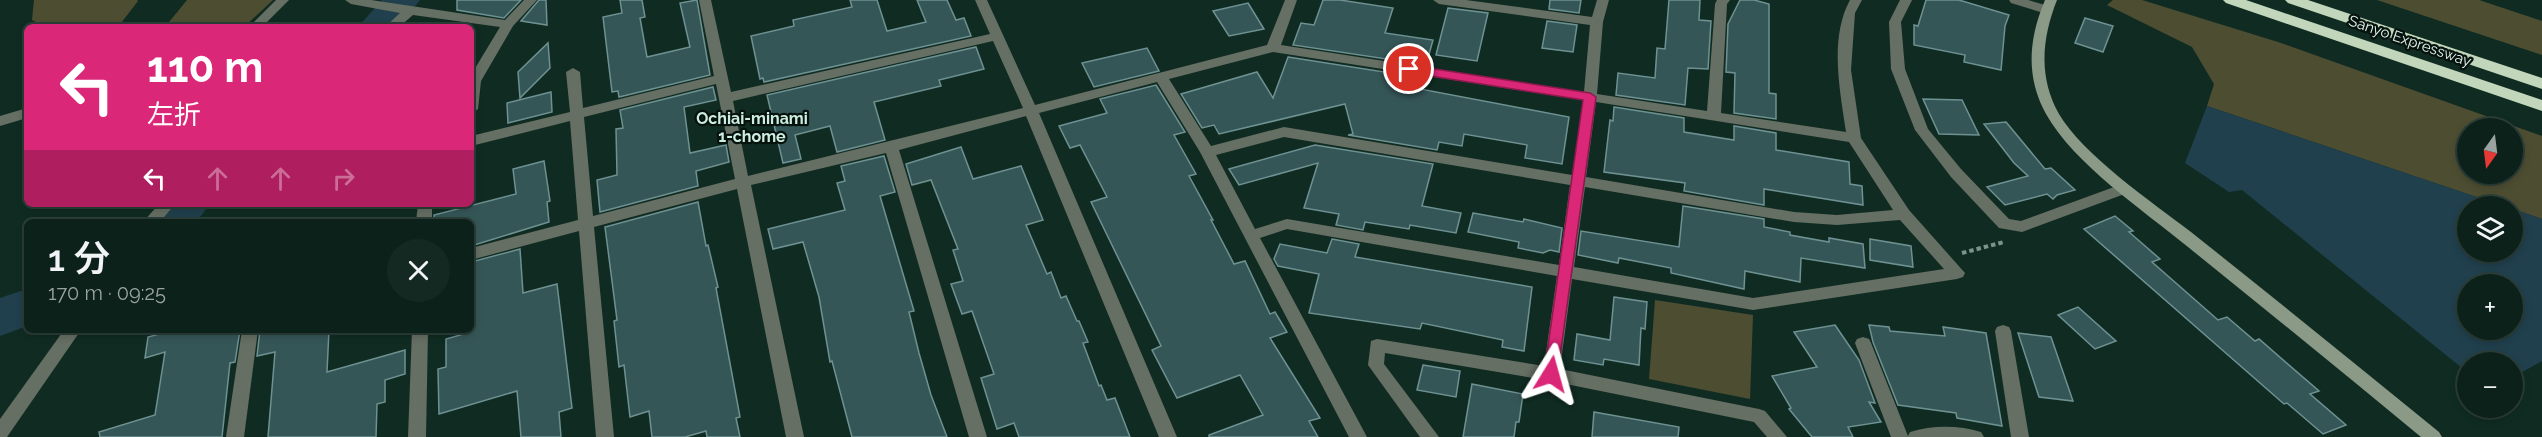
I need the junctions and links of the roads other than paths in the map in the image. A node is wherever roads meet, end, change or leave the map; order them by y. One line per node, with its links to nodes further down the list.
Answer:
1 (283, 0): 18 (street)
2 (351, 0): 16 (street)
3 (531, 0): 20 (street)
4 (705, 0): 25 (street)
5 (981, 0): 21 (street)
6 (1291, 0): 22 (street)
7 (1439, 0): 17 (street)
8 (1604, 0): 17 (street)
9 (1724, 0): 34 (street)
10 (1856, 0): 36 (street)
11 (1906, 0): 42 (street)
12 (2015, 0): 15 (street)
13 (2231, 0): 30 (highway, Sanyo Expressway)
14 (2293, 0): 27 (highway, Sanyo Expressway)
15 (2049, 5): 42 (street)
16 (410, 11): 19 (street); 20 (street)
17 (1597, 22): 28 (street)
18 (258, 24)
19 (395, 24)
20 (508, 24): 26 (street)
21 (998, 36): 29 (street); 31 (street)
22 (1274, 48): 24 (street); 28 (street)
23 (573, 72): 33 (street)
24 (1161, 77): 31 (street); 39 (street)
25 (722, 78): 29 (street); 33 (street)
26 (474, 81)
27 (2542, 84)
28 (1590, 97): 34 (street); 41 (street)
29 (726, 98): 40 (street)
30 (2542, 106)
31 (1031, 111): 38 (street); 62 (street)
32 (24, 114): 35 (street)
33 (577, 115): 37 (street); 46 (street)
34 (1714, 117): 36 (street)
35 (0, 121)
36 (1854, 138): 44 (street)
37 (474, 140)
38 (891, 147): 40 (street); 61 (street)
39 (1207, 152): 41 (street); 47 (street)
40 (744, 182): 46 (street); 60 (street)
41 (1578, 182): 44 (street); 49 (street)
42 (2125, 188): 70 (street)
43 (165, 207): 45 (street)
44 (1904, 214): 49 (street)
45 (154, 219)
46 (586, 223): 48 (street); 59 (street)
47 (1250, 236): 49 (street); 63 (street)
48 (474, 253)
49 (1566, 270): 55 (street)
50 (2003, 331): 69 (street)
51 (71, 333): 56 (street)
52 (250, 333): 57 (street)
53 (420, 333): 58 (street)
54 (1863, 343): 66 (street)
55 (1551, 374): 64 (street); 65 (street)
56 (0, 433)
57 (235, 437)
58 (417, 437)
59 (605, 437)
60 (795, 437)
61 (978, 437)
62 (1168, 437)
63 (1358, 437)
64 (1430, 437)
65 (1778, 437)
66 (1900, 437)
67 (1916, 437): 68 (street)
68 (1976, 437)
69 (2020, 437)
70 (2433, 437)

